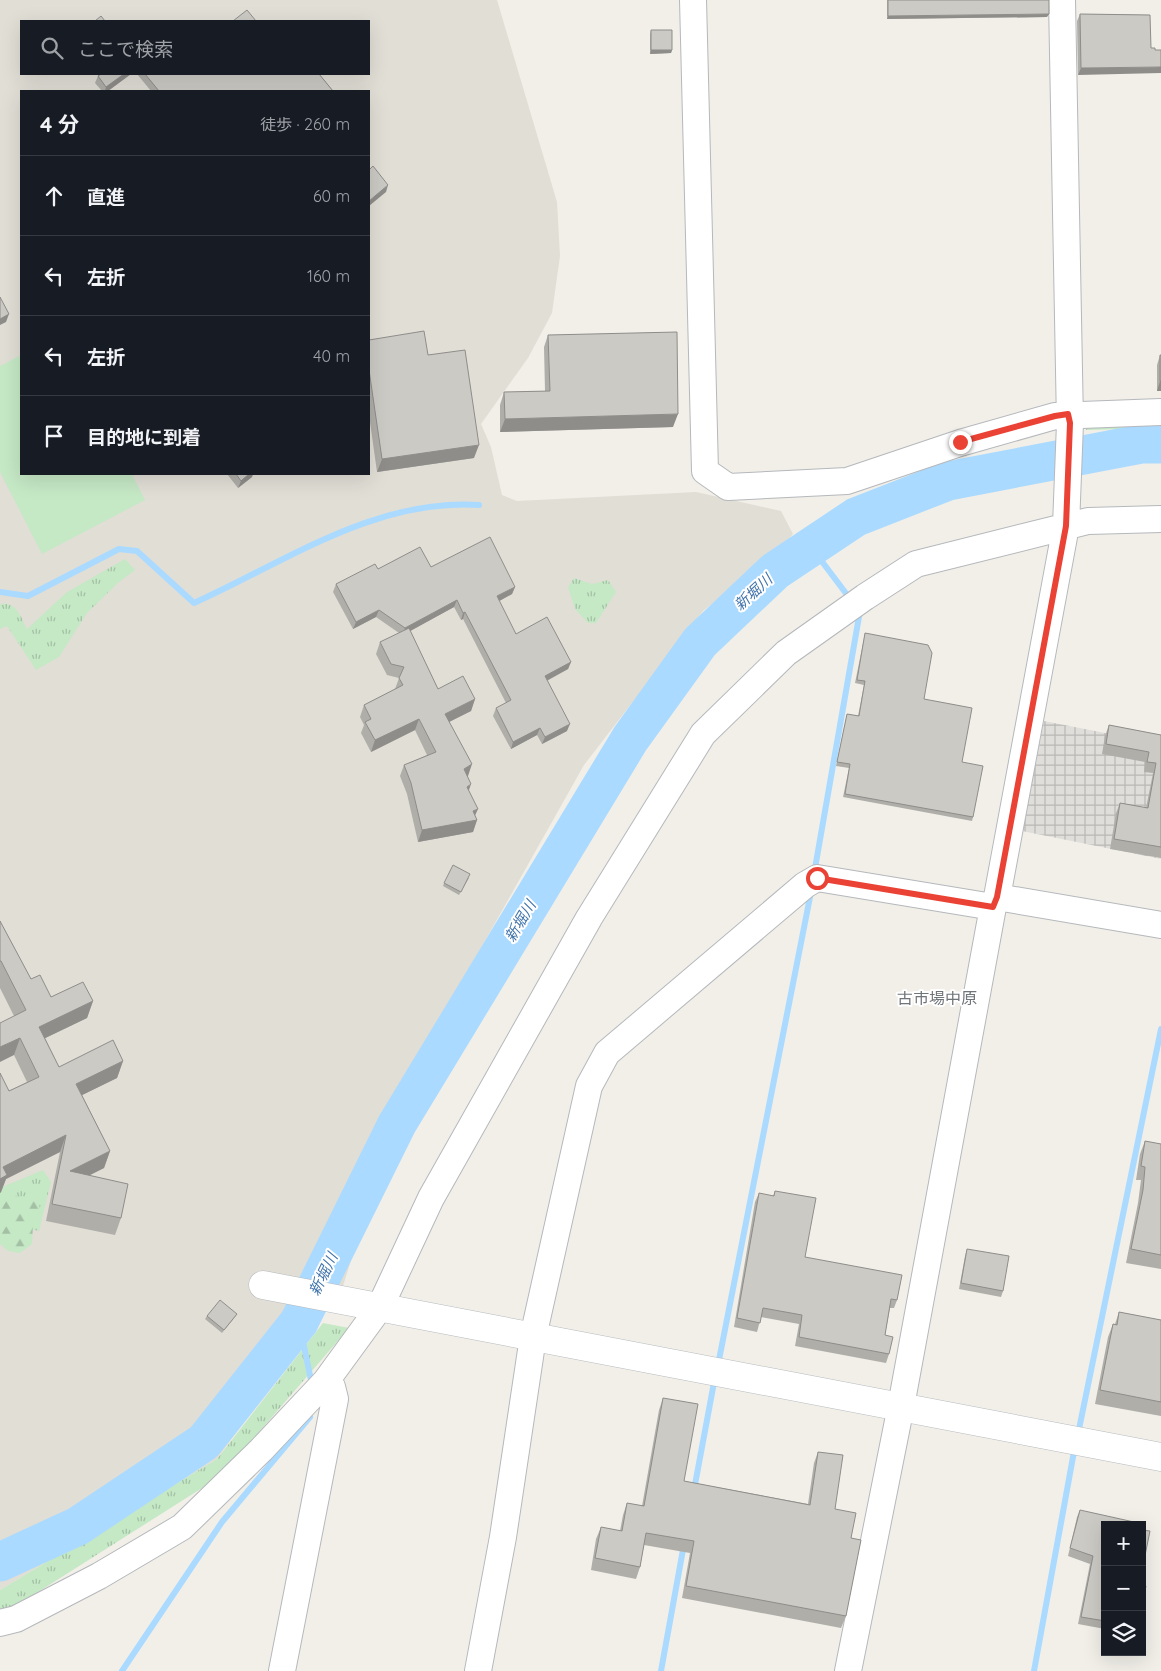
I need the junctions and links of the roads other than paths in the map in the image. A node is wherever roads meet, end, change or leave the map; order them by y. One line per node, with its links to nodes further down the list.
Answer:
1 (693, 0): 4 (street)
2 (1062, 0): 4 (street)
3 (1161, 412): 4 (street)
4 (1069, 419): 6 (street)
5 (1161, 519): 6 (street)
6 (1067, 520): 7 (street); 10 (street)
7 (995, 902): 8 (street); 11 (street); 13 (street)
8 (1161, 925)
9 (263, 1285): 10 (street)
10 (375, 1306): 11 (street); 12 (street)
11 (533, 1338): 13 (street); 18 (street)
12 (326, 1381): 15 (street); 17 (street)
13 (902, 1406): 14 (street); 19 (street)
14 (1161, 1457)
15 (8, 1621): 16 (street)
16 (0, 1640)
17 (282, 1671)
18 (478, 1671)
19 (848, 1671)

